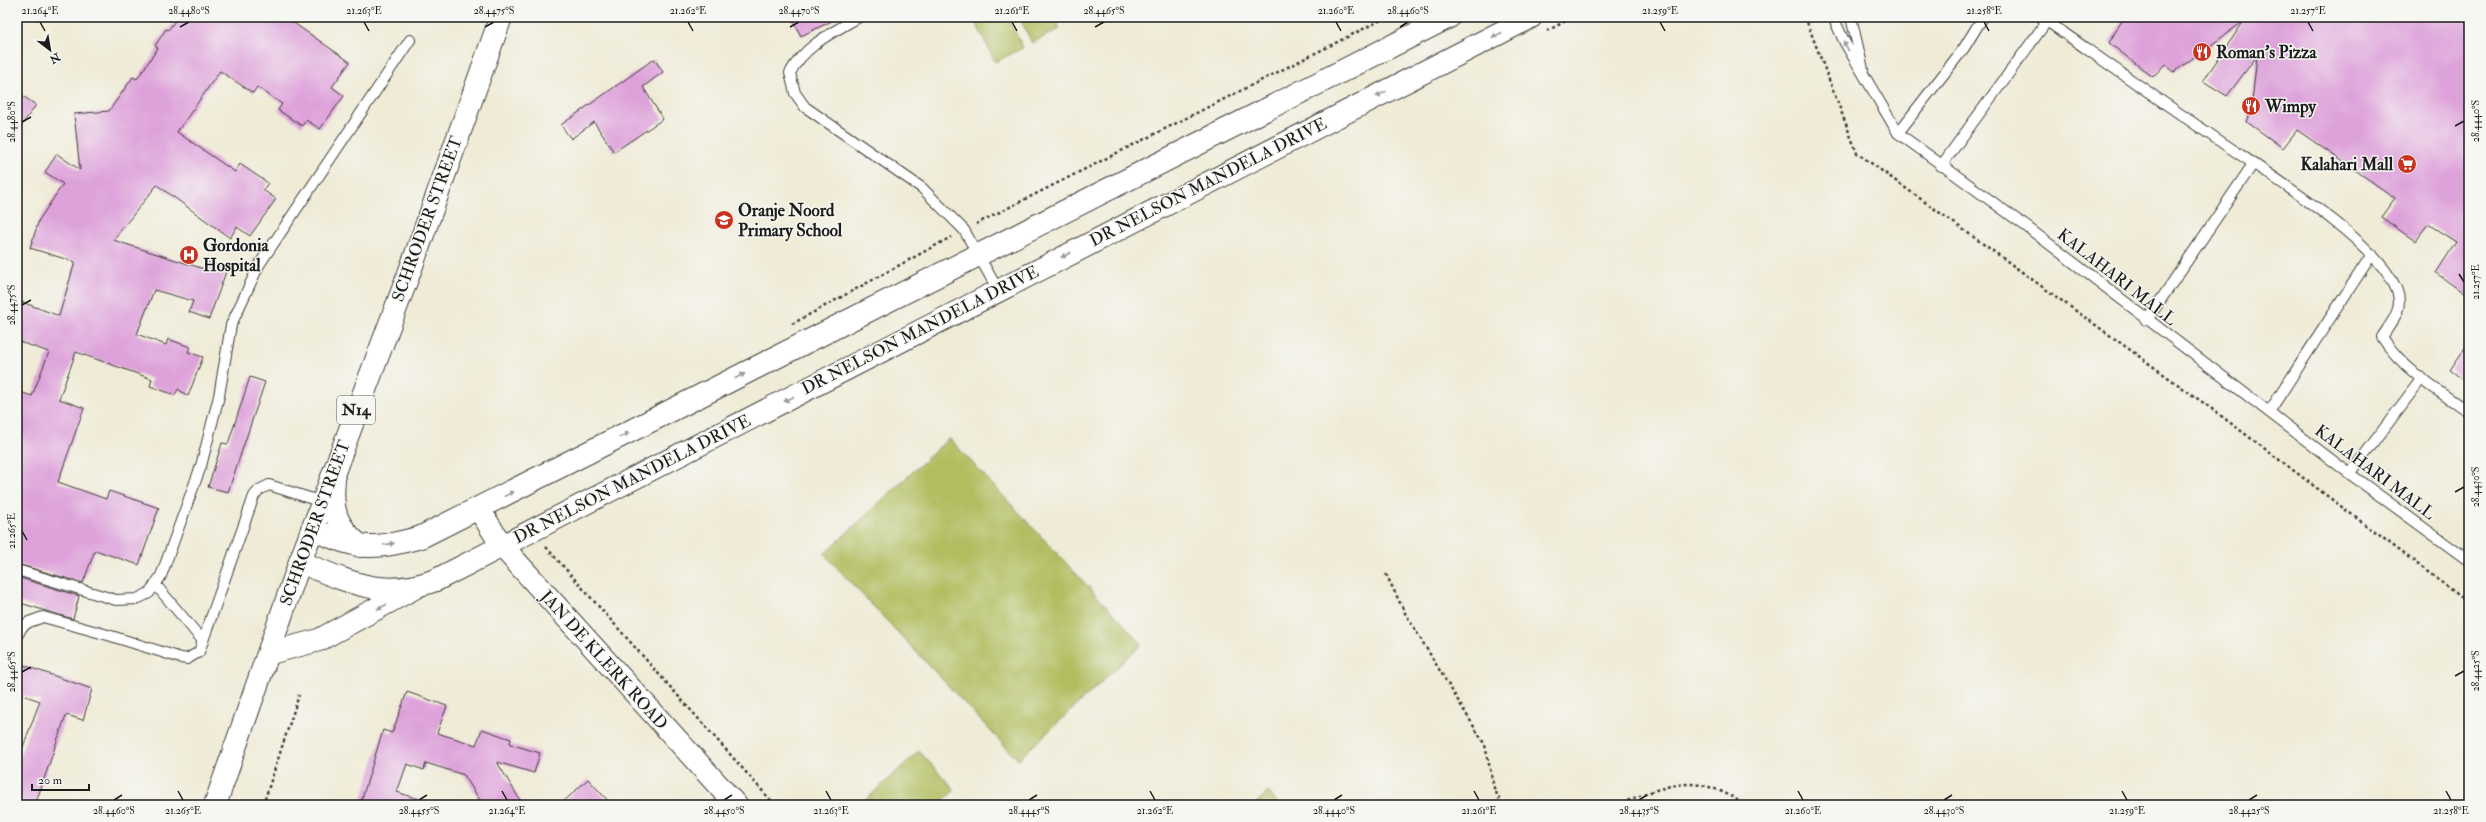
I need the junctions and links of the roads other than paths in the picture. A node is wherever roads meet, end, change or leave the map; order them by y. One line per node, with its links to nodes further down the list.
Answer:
1 (501, 17): 21 (main road, SCHRODER STREET / N14)
2 (859, 17): 15 (lane)
3 (1449, 17): 15 (main road)
4 (1833, 17): 10 (lane, KALAHARI MALL, one-way to 4)
5 (1851, 17): 10 (lane, KALAHARI MALL)
6 (1983, 17): 11 (lane)
7 (2044, 19): 12 (lane); 13 (lane)
8 (1538, 24): 16 (main road, DR NELSON MANDELA DRIVE, one-way to 16)
9 (410, 40): 31 (lane)
10 (1863, 73): 11 (lane, KALAHARI MALL)
11 (1898, 133): 13 (lane, KALAHARI MALL)
12 (2253, 164): 14 (lane); 17 (lane)
13 (1941, 166): 17 (lane, KALAHARI MALL)
14 (2372, 254): 18 (lane); 19 (lane)
15 (978, 255): 16 (lane); 24 (main road, one-way to 15)
16 (998, 290): 27 (main road, DR NELSON MANDELA DRIVE, one-way to 27)
17 (2147, 320): 19 (lane, KALAHARI MALL)
18 (2422, 378): 20 (lane); 22 (lane)
19 (2269, 412): 22 (lane, KALAHARI MALL)
20 (2469, 412)
21 (336, 463): 23 (main road, SCHRODER STREET / N14); 26 (main road)
22 (2350, 474): 28 (lane, KALAHARI MALL)
23 (322, 502): 25 (main road, SCHRODER STREET / N14); 34 (lane)
24 (479, 510): 26 (main road, one-way to 24); 27 (main road, JAN DE KLERK ROAD)
25 (312, 529): 26 (main road); 29 (main road, SCHRODER STREET / N14)
26 (360, 546)
27 (502, 546): 32 (main road, DR NELSON MANDELA DRIVE); 37 (main road, JAN DE KLERK ROAD)
28 (2469, 561)
29 (300, 562): 32 (main road, DR NELSON MANDELA DRIVE); 35 (main road, SCHRODER STREET / N14)
30 (17, 570): 31 (lane)
31 (155, 584): 34 (lane)
32 (416, 587): 35 (main road, one-way to 35)
33 (17, 636): 34 (lane)
34 (203, 641)
35 (270, 653): 36 (main road, SCHRODER STREET / N14)
36 (215, 805)
37 (736, 805)

